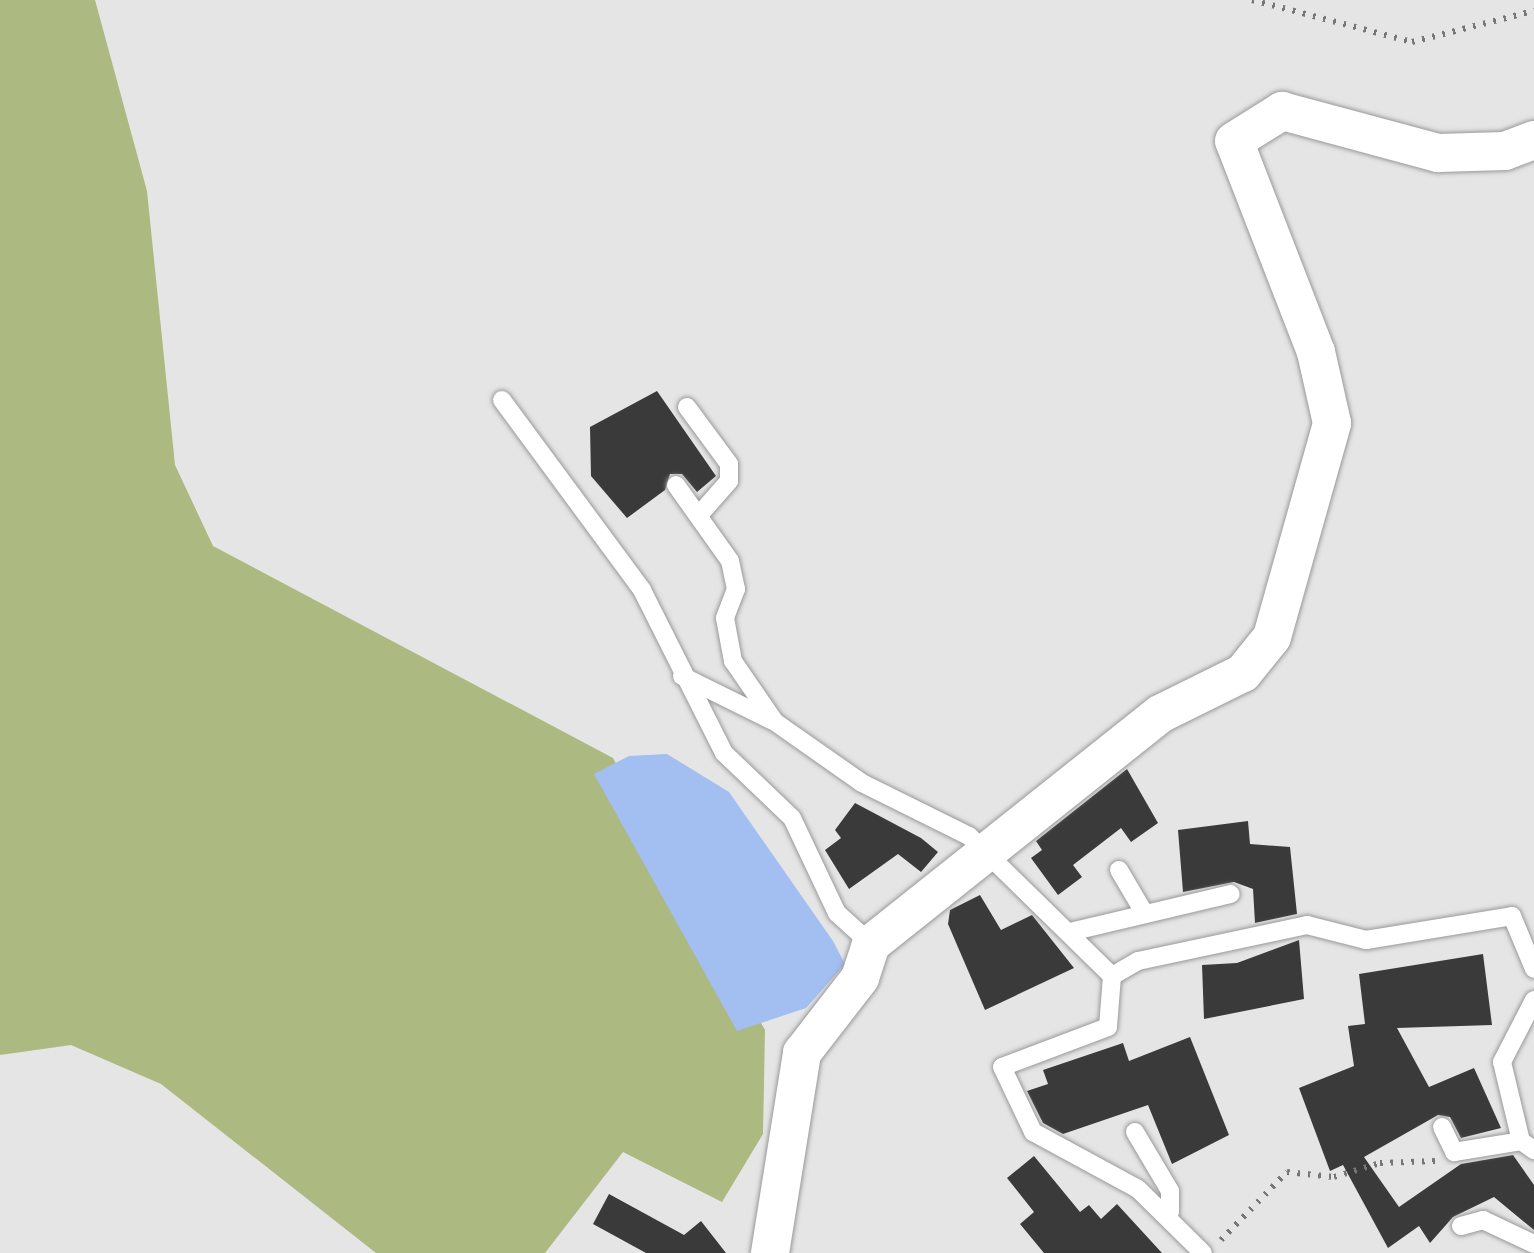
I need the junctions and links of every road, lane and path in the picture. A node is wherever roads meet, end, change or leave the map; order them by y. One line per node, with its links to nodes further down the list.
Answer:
1 (1252, 0): 2 (path)
2 (1534, 11)
3 (1534, 140): 10 (street)
4 (502, 400): 8 (lane)
5 (687, 407): 7 (lane)
6 (676, 484): 7 (lane)
7 (700, 514): 9 (lane)
8 (682, 676): 9 (lane); 15 (lane)
9 (774, 722): 10 (lane)
10 (982, 847): 14 (lane); 15 (street)
11 (1119, 870): 13 (lane)
12 (1230, 894): 13 (lane)
13 (1142, 909): 14 (lane)
14 (1070, 932): 17 (lane)
15 (870, 944): 26 (street)
16 (1534, 969): 17 (lane)
17 (1112, 976): 23 (lane)
18 (1534, 1000): 21 (lane)
19 (1442, 1127): 22 (lane)
20 (1135, 1132): 23 (lane)
21 (1527, 1146): 22 (lane)
22 (1454, 1152): 27 (path)
23 (1170, 1212): 27 (lane)
24 (1462, 1226): 25 (lane)
25 (1534, 1244)
26 (770, 1253)
27 (1206, 1253)

